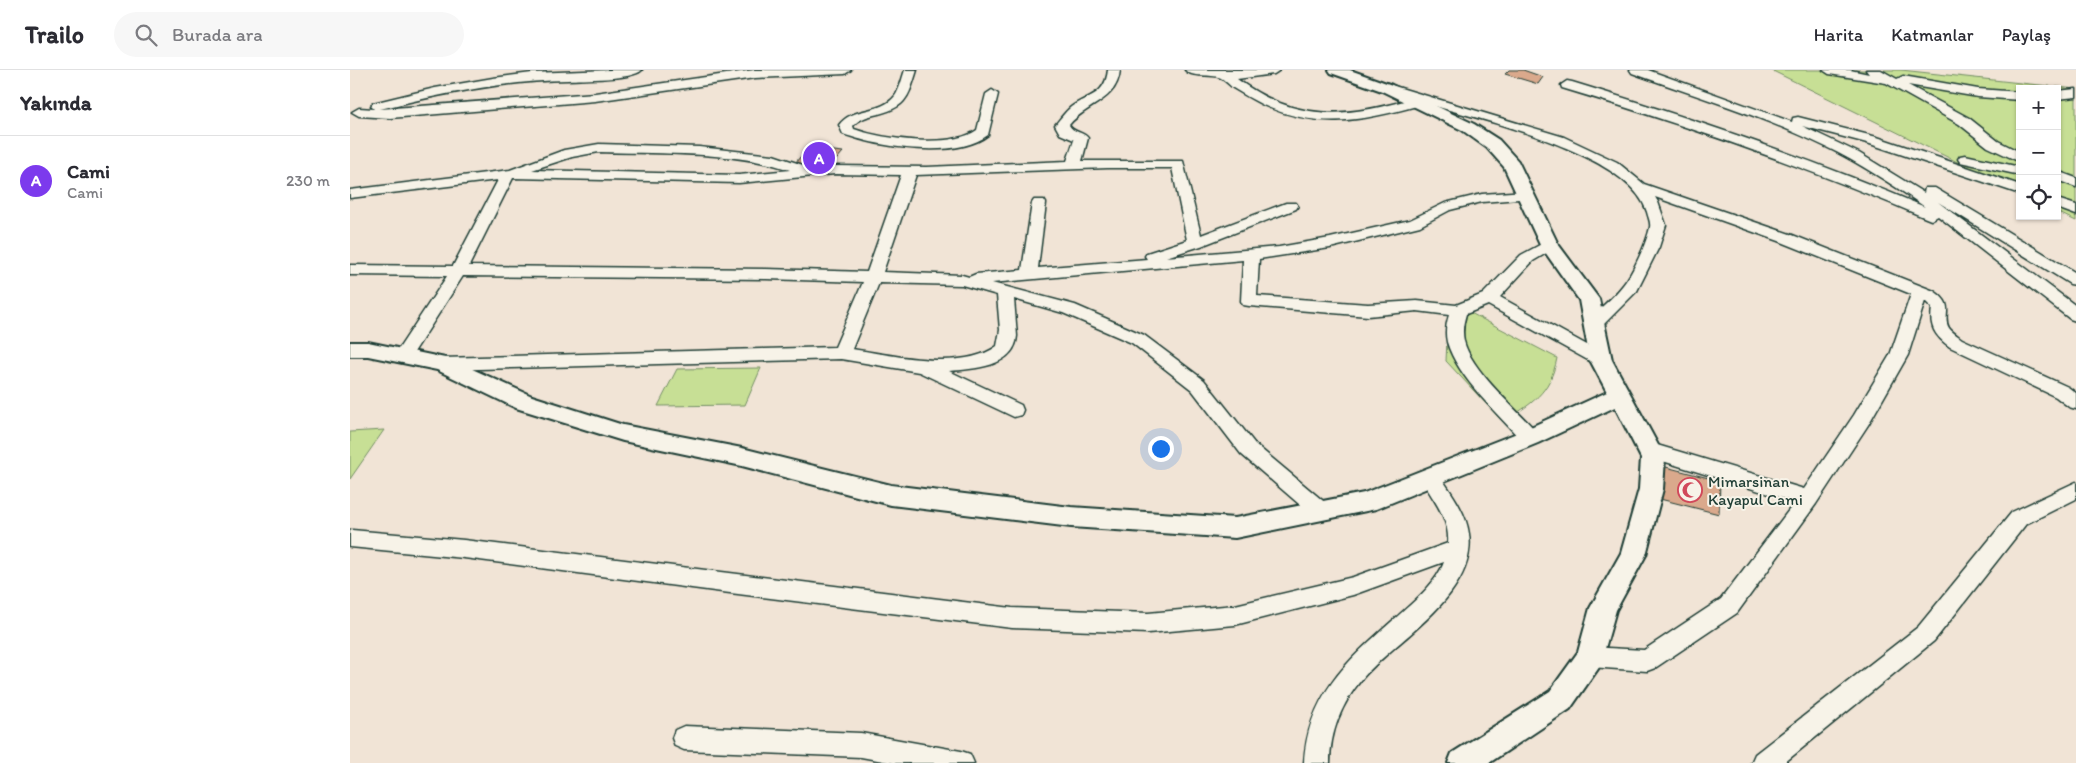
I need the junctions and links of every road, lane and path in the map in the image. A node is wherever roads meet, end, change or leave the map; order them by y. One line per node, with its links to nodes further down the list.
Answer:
1 (544, 70): 14 (street)
2 (636, 70): 14 (street)
3 (845, 70): 11 (street)
4 (911, 70): 19 (street)
5 (1114, 70): 28 (street)
6 (1191, 70): 13 (street)
7 (1274, 70): 13 (street)
8 (1336, 70): 17 (street)
9 (1636, 70): 23 (street)
10 (1829, 70): 15 (street)
11 (759, 72): 24 (street)
12 (1877, 73): 15 (street); 21 (street)
13 (1223, 74): 22 (street)
14 (530, 77): 24 (street)
15 (1895, 82): 27 (street)
16 (1567, 86): 44 (street)
17 (1387, 88): 22 (street); 36 (street)
18 (2076, 93): 20 (street)
19 (992, 94)
20 (2061, 95)
21 (2016, 96)
22 (1415, 102): 39 (street)
23 (1731, 104): 25 (street); 26 (street)
24 (354, 112)
25 (1872, 140): 29 (street); 37 (street)
26 (1854, 156): 44 (street); 54 (street)
27 (2016, 156)
28 (1073, 166): 30 (street); 45 (street)
29 (2016, 170)
30 (910, 171): 31 (street); 52 (street)
31 (812, 173): 32 (street); 32 (street)
32 (508, 174): 38 (street); 50 (street)
33 (2061, 177): 35 (street)
34 (2061, 180): 35 (street)
35 (2075, 183)
36 (1639, 187): 56 (street); 60 (street)
37 (2016, 189)
38 (350, 194)
39 (1526, 195): 46 (street); 47 (street)
40 (1040, 203): 51 (street)
41 (2061, 204): 43 (street)
42 (1290, 206): 45 (street)
43 (2076, 210)
44 (1969, 232): 59 (street)
45 (1196, 243): 48 (street)
46 (1549, 245): 57 (street); 60 (street)
47 (1251, 255): 48 (street); 58 (street)
48 (1121, 267): 51 (street)
49 (350, 270): 50 (street)
50 (458, 271): 52 (street); 63 (street)
51 (1029, 274): 53 (street)
52 (872, 278): 53 (street); 62 (street)
53 (962, 280): 55 (street)
54 (2076, 280)
55 (1005, 292): 66 (street); 75 (street)
56 (1920, 292): 68 (street); 74 (street)
57 (1489, 298): 58 (street); 64 (street)
58 (1458, 312): 70 (street)
59 (2076, 315)
60 (1594, 324): 64 (street)
61 (350, 349): 63 (street)
62 (841, 353): 65 (street); 66 (street)
63 (404, 356): 65 (street)
64 (1601, 360): 67 (street)
65 (442, 364): 75 (street)
66 (923, 366): 69 (street)
67 (1620, 395): 70 (street); 71 (street)
68 (2076, 402)
69 (1014, 410)
70 (1530, 436): 72 (street)
71 (1648, 449): 74 (street); 78 (street)
72 (1431, 478): 75 (street); 77 (street)
73 (2076, 490): 83 (street)
74 (1809, 498): 78 (street)
75 (1322, 511)
76 (352, 538): 77 (street)
77 (1458, 548): 82 (street)
78 (1590, 657): 80 (street)
79 (684, 738): 81 (street)
80 (1469, 761)
81 (961, 763)
82 (1317, 763)
83 (1764, 763)

